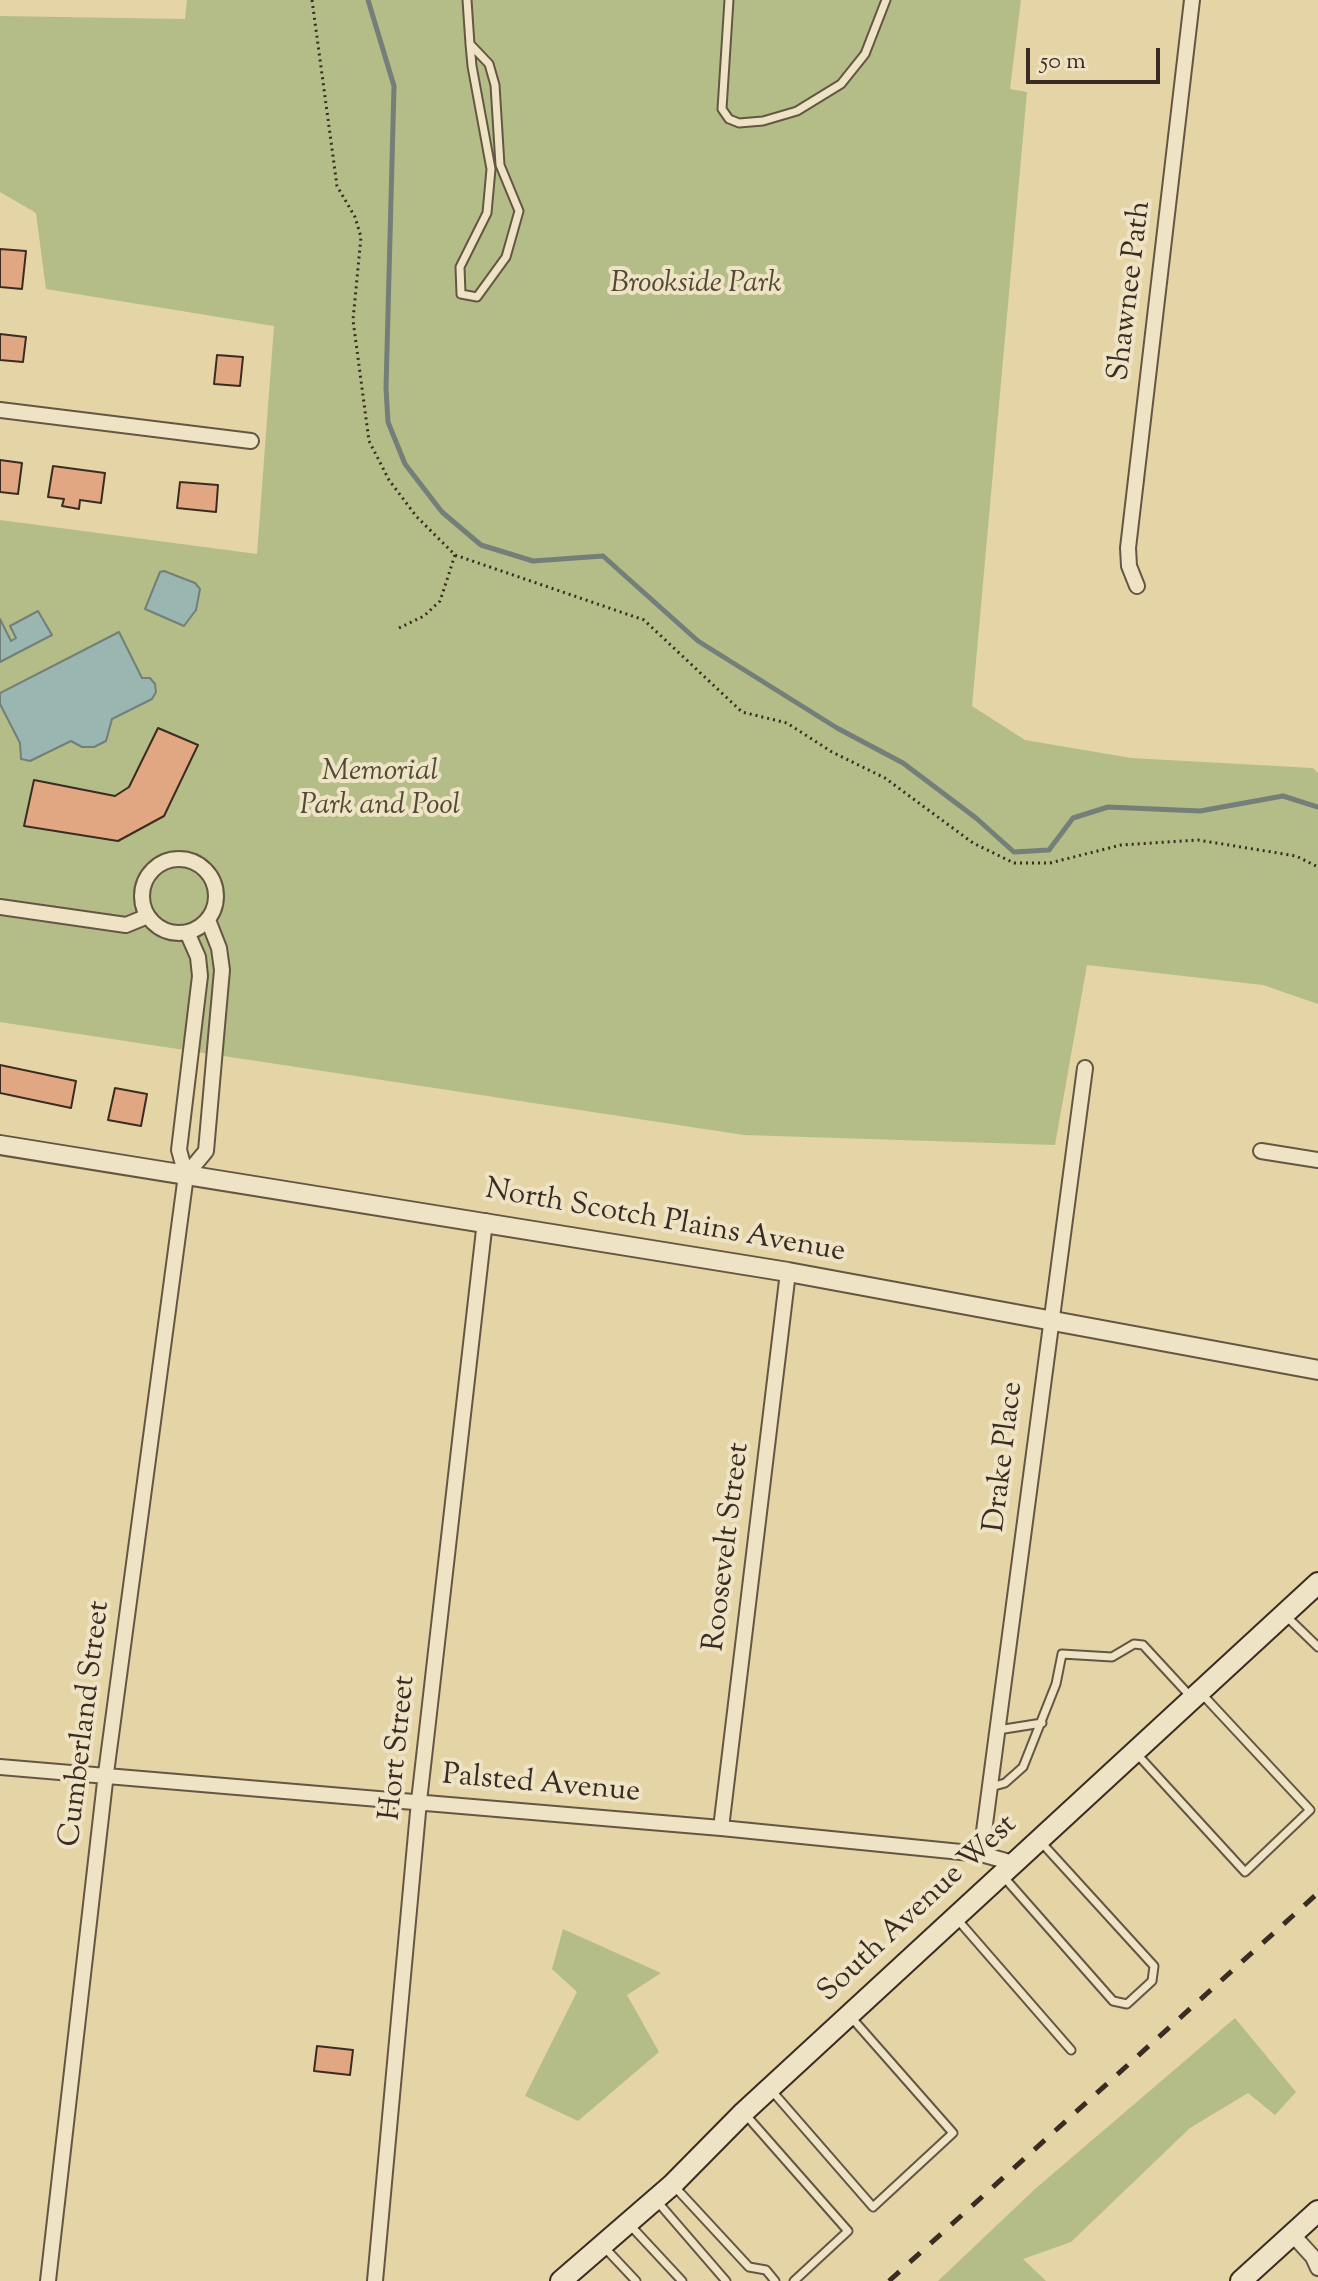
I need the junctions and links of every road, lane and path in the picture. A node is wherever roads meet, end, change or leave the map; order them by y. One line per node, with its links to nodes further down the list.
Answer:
1 (312, 0): 11 (path)
2 (467, 0): 6 (lane)
3 (729, 0): 4 (lane)
4 (886, 0)
5 (1192, 0): 12 (street, Shawnee Path)
6 (470, 44): 7 (lane); 8 (lane)
7 (499, 147): 8 (lane); 8 (lane)
8 (487, 150)
9 (0, 410): 10 (street)
10 (251, 441)
11 (455, 555): 13 (path); 14 (path)
12 (1137, 586)
13 (399, 628)
14 (1318, 867)
15 (0, 907): 16 (street)
16 (148, 916): 17 (street); 18 (street)
17 (208, 920): 18 (street); 23 (street, Cumberland Street)
18 (187, 932): 23 (street, Cumberland Street)
19 (1085, 1068): 26 (street, Drake Place)
20 (0, 1145): 23 (street, North Scotch Plains Avenue)
21 (1261, 1151): 22 (street)
22 (1318, 1160)
23 (186, 1175): 24 (street, North Scotch Plains Avenue); 36 (street, Cumberland Street)
24 (485, 1221): 25 (street, North Scotch Plains Avenue); 38 (street, Hort Street)
25 (788, 1272): 26 (street, North Scotch Plains Avenue); 39 (street, Roosevelt Street)
26 (1050, 1319): 27 (street, North Scotch Plains Avenue); 33 (street, Drake Place)
27 (1318, 1370)
28 (1318, 1583): 29 (main road, South Avenue West)
29 (1284, 1614): 30 (lane); 31 (main road, South Avenue West)
30 (1318, 1647)
31 (1196, 1695): 32 (lane); 34 (main road, South Avenue West); 34 (lane)
32 (1042, 1723): 33 (lane); 37 (lane)
33 (998, 1730): 37 (street, Drake Place)
34 (1135, 1751): 40 (main road, South Avenue West)
35 (0, 1767): 36 (street, Palsted Avenue)
36 (106, 1773): 38 (street, Palsted Avenue); 55 (street, Cumberland Street)
37 (991, 1787): 41 (street, Drake Place)
38 (419, 1801): 39 (street, Palsted Avenue); 56 (street, Hort Street)
39 (721, 1828): 41 (street, Palsted Avenue)
40 (1038, 1840): 42 (main road, South Avenue West); 42 (lane)
41 (981, 1854): 42 (street, Palsted Avenue)
42 (1007, 1869): 43 (main road, South Avenue West)
43 (955, 1917): 44 (main road, South Avenue West); 45 (lane)
44 (850, 2016): 46 (main road, South Avenue West); 46 (lane)
45 (1071, 2050)
46 (770, 2089): 47 (main road, South Avenue West)
47 (744, 2112): 48 (main road, South Avenue West); 62 (lane)
48 (673, 2184): 49 (main road, South Avenue West); 61 (lane)
49 (655, 2199): 51 (main road, South Avenue West); 60 (lane)
50 (1318, 2211): 52 (main road)
51 (628, 2223): 53 (main road, South Avenue West); 59 (lane)
52 (1292, 2234): 54 (street); 63 (main road)
53 (602, 2245): 57 (main road, South Avenue West); 58 (lane)
54 (1318, 2268)
55 (48, 2281)
56 (375, 2281)
57 (562, 2281)
58 (636, 2281)
59 (682, 2281)
60 (726, 2281)
61 (775, 2281)
62 (794, 2281)
63 (1241, 2281)

